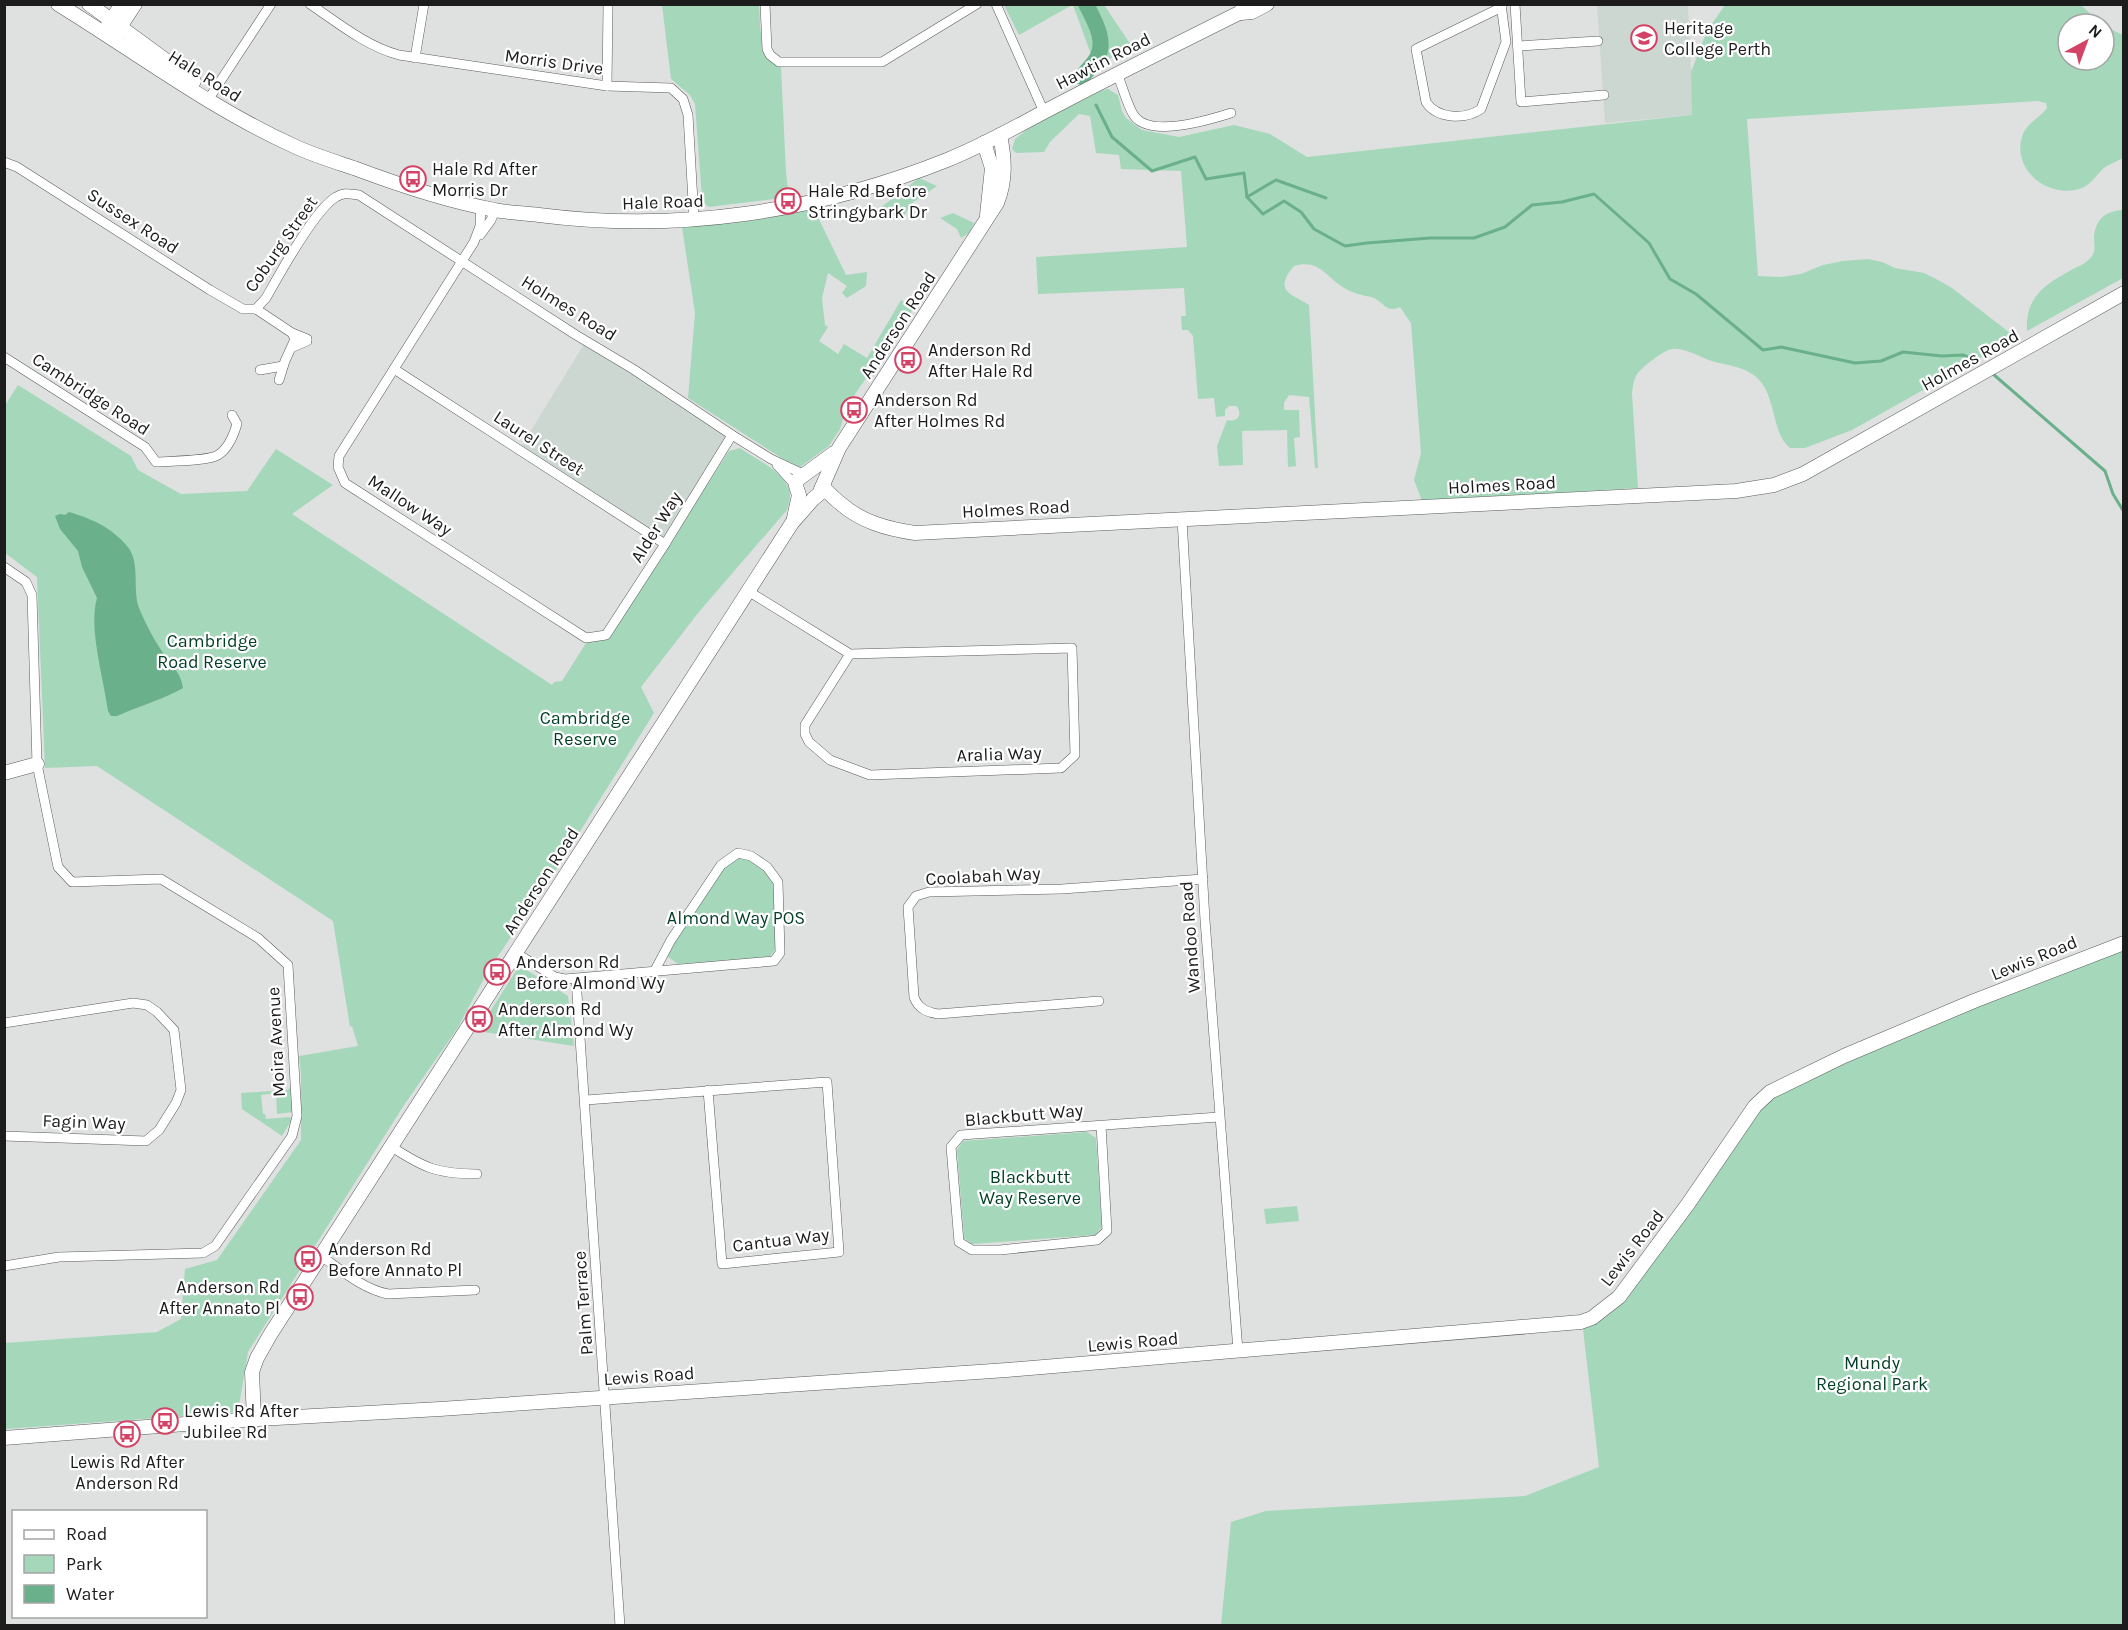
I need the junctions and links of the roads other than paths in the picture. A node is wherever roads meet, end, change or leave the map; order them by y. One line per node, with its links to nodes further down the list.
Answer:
1 (58, 4): 17 (street, Hale Road)
2 (89, 4): 16 (street, Hale Road)
3 (122, 4): 16 (street)
4 (135, 4): 16 (street)
5 (271, 4): 24 (street)
6 (310, 4): 20 (street, Morris Drive)
7 (424, 4): 20 (street)
8 (765, 4): 9 (street)
9 (977, 4)
10 (996, 4): 25 (street)
11 (1267, 4): 15 (street, Hawtin Road)
12 (1515, 4): 19 (street)
13 (608, 6): 22 (street)
14 (1502, 6): 14 (street)
15 (1244, 9): 21 (street, Hawtin Road)
16 (116, 23): 17 (street); 24 (street, Hale Road)
17 (108, 36): 24 (street, Hale Road)
18 (1598, 41): 19 (street)
19 (1518, 46): 23 (street)
20 (415, 58): 22 (street, Morris Drive)
21 (1117, 74): 25 (street, Hawtin Road); 26 (street)
22 (607, 86): 33 (street, Morris Drive)
23 (1604, 95)
24 (210, 97): 31 (street, Hale Road)
25 (1044, 112): 27 (street, Hawtin Road)
26 (1231, 112)
27 (1000, 135): 28 (street, Hawtin Road); 34 (street, Anderson Road)
28 (984, 143): 33 (street, Hale Road); 34 (street, Anderson Road)
29 (4, 162): 38 (street, Sussex Road)
30 (345, 193): 36 (street, Holmes Road); 39 (street, Coburg Street)
31 (481, 206): 32 (street, Hale Road); 35 (street, Mallow Way)
32 (495, 210): 33 (street, Hale Road); 35 (street, Mallow Way)
33 (694, 219)
34 (986, 220): 47 (street, Anderson Road)
35 (474, 242): 36 (street, Mallow Way)
36 (462, 261): 42 (street, Mallow Way); 46 (street, Holmes Road)
37 (2124, 293): 50 (street, Holmes Road)
38 (243, 309): 39 (street, Coburg Street)
39 (256, 309): 41 (street)
40 (4, 357): 45 (street, Cambridge Road)
41 (283, 366): 43 (street); 44 (street)
42 (394, 369): 52 (street, Laurel Street); 55 (street, Mallow Way)
43 (260, 370)
44 (279, 380)
45 (232, 415)
46 (732, 435): 48 (street, Holmes Road); 52 (street, Alder Way)
47 (839, 448): 48 (street, Anderson Road); 49 (street, Anderson Road)
48 (801, 482): 49 (street); 49 (street); 51 (street, Anderson Road)
49 (818, 492): 50 (street, Holmes Road); 51 (street, Anderson Road)
50 (1182, 519): 59 (street, Wandoo Road)
51 (792, 523): 54 (street, Anderson Road)
52 (666, 544): 55 (street, Alder Way)
53 (4, 567): 57 (street, Moira Avenue)
54 (748, 591): 56 (street); 61 (street, Anderson Road)
55 (606, 635)
56 (850, 654): 56 (street, Aralia Way)
57 (37, 764): 58 (street); 74 (street, Moira Avenue)
58 (4, 773)
59 (1203, 879): 64 (street, Coolabah Way); 68 (street, Wandoo Road)
60 (2124, 943): 76 (street, Lewis Road)
61 (516, 953): 63 (street); 71 (street, Anderson Road)
62 (654, 972): 62 (street); 63 (street)
63 (576, 979): 67 (street, Palm Terrace)
64 (1099, 1001)
65 (4, 1023): 70 (street, Fagin Way)
66 (708, 1090): 66 (street, Cantua Way); 67 (street, Cantua Way)
67 (586, 1100): 77 (street, Palm Terrace)
68 (1219, 1117): 69 (street, Blackbutt Way); 76 (street, Wandoo Road)
69 (1101, 1125): 69 (street, Blackbutt Way)
70 (4, 1136)
71 (392, 1147): 72 (street); 73 (street, Anderson Road)
72 (477, 1174)
73 (321, 1256): 75 (street); 78 (street, Anderson Road)
74 (4, 1266)
75 (475, 1290)
76 (1238, 1351): 77 (street, Lewis Road)
77 (605, 1397): 78 (street, Lewis Road); 80 (street, Palm Terrace)
78 (255, 1419): 79 (street, Lewis Road)
79 (4, 1438)
80 (620, 1626)

